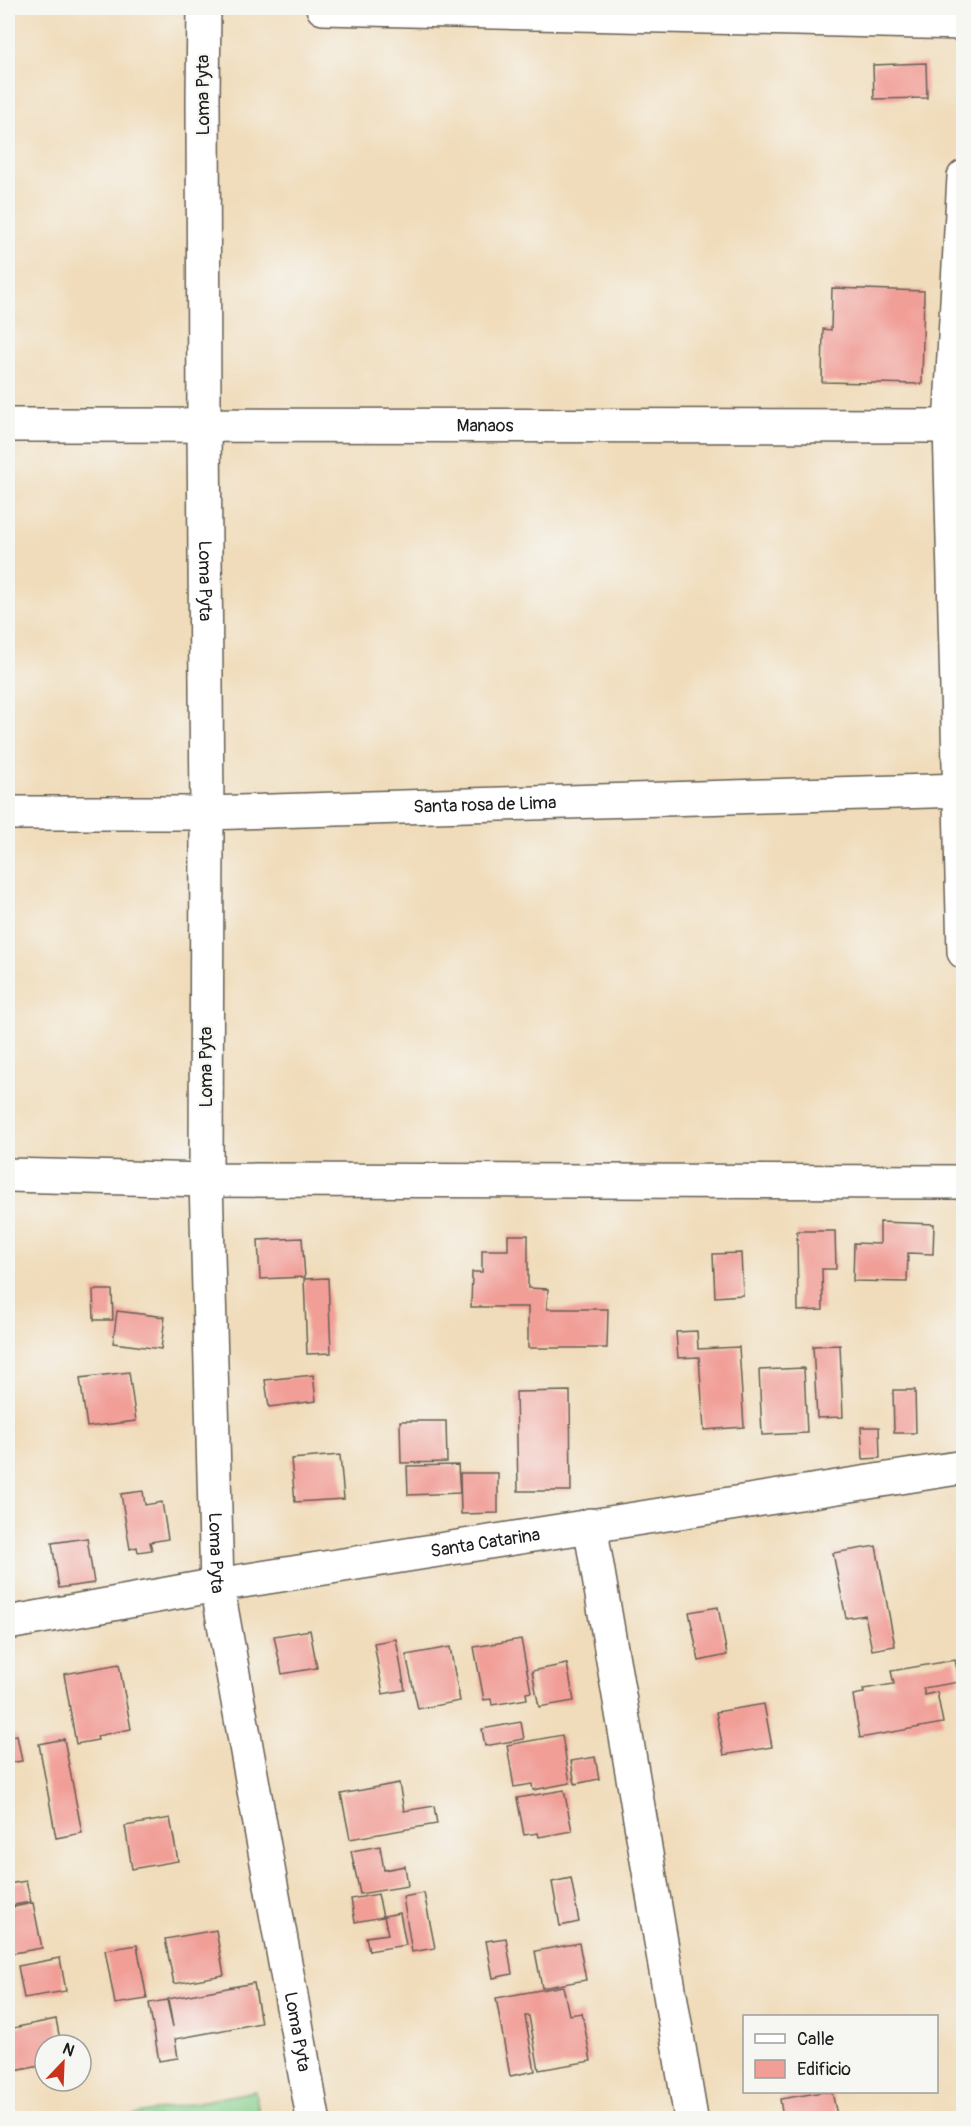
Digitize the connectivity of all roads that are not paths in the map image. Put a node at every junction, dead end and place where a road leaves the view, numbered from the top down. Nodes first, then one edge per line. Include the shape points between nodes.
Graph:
1 (204, 8) edge
2 (322, 8) edge
3 (963, 23) edge
4 (963, 177) edge
5 (8, 425) edge
6 (204, 425) junction
7 (957, 426) edge
8 (962, 790) edge
9 (8, 813) edge
10 (207, 813) junction
11 (963, 952) edge
12 (8, 1175) edge
13 (206, 1180) junction
14 (963, 1182) edge
15 (963, 1467) edge
16 (590, 1526) junction
17 (217, 1585) junction
18 (8, 1623) edge
19 (313, 2118) edge
20 (691, 2118) edge

1 - 6 street, Loma Pyta
2 - 3 street
4 - 7 street
5 - 6 street, Manaos
6 - 7 street, Manaos
6 - 10 street, Loma Pyta
7 - 8 street
8 - 10 street, Santa rosa de Lima
8 - 11 street
9 - 10 street, Santa rosa de Lima
10 - 13 street, Loma Pyta
12 - 13 street
13 - 14 street
13 - 17 street, Loma Pyta
15 - 16 street, Santa Catarina
16 - 17 street, Santa Catarina
16 - 20 street
17 - 18 street, Santa Catarina
17 - 19 street, Loma Pyta

